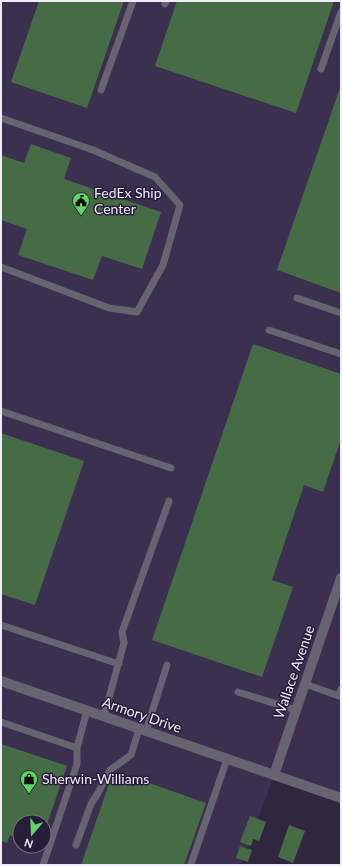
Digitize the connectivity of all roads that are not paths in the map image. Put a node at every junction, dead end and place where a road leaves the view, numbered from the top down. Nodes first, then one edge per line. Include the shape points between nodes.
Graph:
1 (133, 1) edge
2 (341, 12) edge
3 (321, 69) dead end
4 (101, 90) dead end
5 (1, 118) edge
6 (1, 267) edge
7 (297, 298) dead end
8 (341, 313) edge
9 (269, 330) dead end
10 (341, 354) edge
11 (1, 411) edge
12 (171, 468) dead end
13 (169, 501) dead end
14 (341, 578) edge
15 (1, 625) edge
16 (119, 664) junction
17 (167, 665) dead end
18 (1, 680) edge
19 (305, 684) junction
20 (341, 689) edge
21 (238, 692) dead end
22 (87, 710) junction
23 (296, 710) junction
24 (104, 716) junction
25 (1, 722) edge
26 (142, 730) junction
27 (77, 748) junction
28 (227, 759) junction
29 (274, 775) junction
30 (341, 798) edge
31 (76, 845) dead end
32 (191, 864) edge
33 (43, 865) edge

1 - 4 lane
2 - 3 lane
5 - 6 lane via 93,150 154,177 180,205 163,266 137,312 109,308
7 - 8 lane
9 - 10 lane
11 - 12 lane
13 - 16 lane via 122,632 124,643
14 - 19 street, Wallace Avenue
15 - 16 lane
16 - 24 lane
17 - 26 lane
18 - 22 street, Armory Drive
19 - 20 lane via 339,696
19 - 23 street, Wallace Avenue
21 - 23 lane
22 - 24 street, Armory Drive
22 - 27 lane
23 - 29 street, Wallace Avenue
24 - 26 street, Armory Drive
25 - 27 lane
26 - 28 street, Armory Drive
26 - 31 lane via 131,755 110,770 91,804
27 - 33 lane via 77,764
28 - 29 street, Armory Drive
28 - 32 lane
29 - 30 street, Armory Drive

